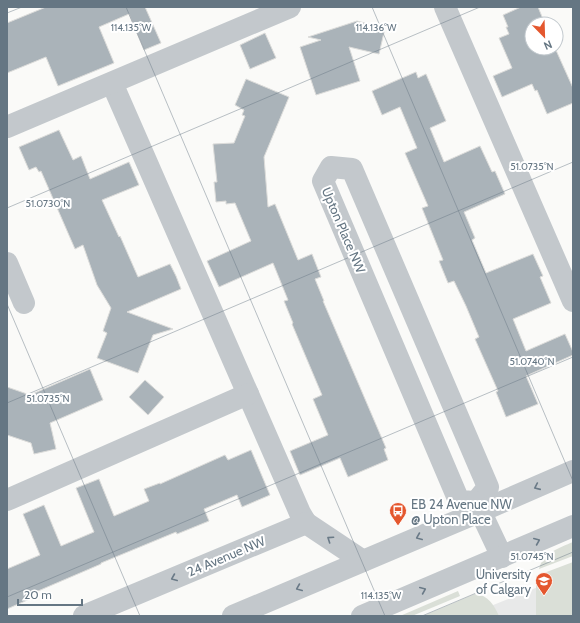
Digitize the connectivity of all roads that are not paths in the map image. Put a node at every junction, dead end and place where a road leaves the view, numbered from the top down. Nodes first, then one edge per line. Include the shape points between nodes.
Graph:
1 (290, 7) edge
2 (445, 7) edge
3 (112, 83) junction
4 (7, 127) edge
5 (565, 262) edge
6 (7, 263) edge
7 (573, 301) edge
8 (24, 303) dead end
9 (248, 394) junction
10 (573, 471) edge
11 (7, 500) edge
12 (478, 506) junction
13 (306, 523) junction
14 (573, 526) edge
15 (502, 557) junction
16 (363, 561) junction
17 (84, 616) edge
18 (232, 616) edge
19 (362, 616) edge

1 - 3 street
2 - 5 street
3 - 4 street
3 - 9 street
5 - 7 street
6 - 8 street
9 - 11 street
9 - 13 street
10 -> 12 street
12 - 12 street, Upton Place NW via 488,487 356,177 352,169 331,167 323,181 453,488 459,501
12 - 15 street
12 -> 16 street
16 -> 13 street
13 -> 17 street, 24 Avenue NW
15 -> 14 street
19 -> 15 street
16 -> 18 street

